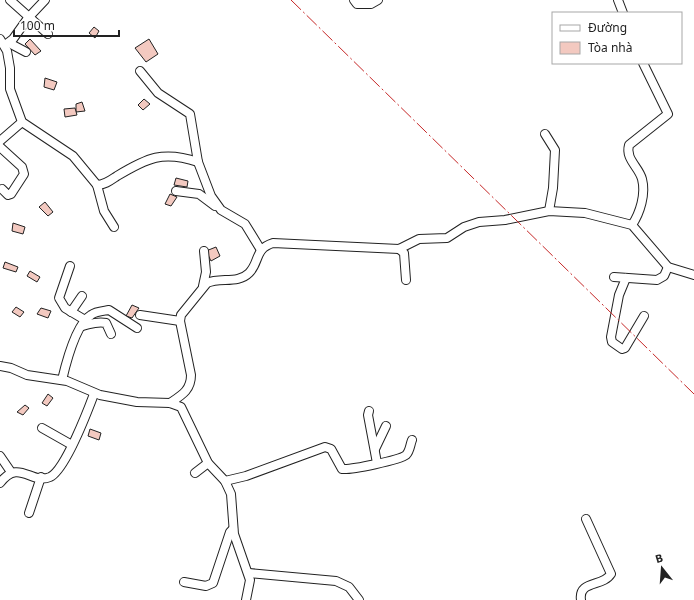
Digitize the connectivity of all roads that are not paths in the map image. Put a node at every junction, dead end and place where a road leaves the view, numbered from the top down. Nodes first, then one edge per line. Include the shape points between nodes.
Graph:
1 (10, 0) edge
2 (45, 0) edge
3 (354, 0) edge
4 (378, 0) edge
5 (618, 0) edge
6 (623, 12) edge
7 (28, 18) junction
8 (48, 34) dead end
9 (5, 42) edge
10 (26, 52) dead end
11 (643, 64) edge
12 (140, 71) dead end
13 (22, 122) junction
14 (545, 134) dead end
15 (0, 141) edge
16 (0, 147) edge
17 (198, 162) junction
18 (97, 185) junction
19 (2, 189) dead end
20 (176, 191) dead end
21 (221, 210) junction
22 (550, 211) junction
23 (632, 225) junction
24 (114, 227) dead end
25 (261, 250) junction
26 (399, 250) junction
27 (204, 251) dead end
28 (70, 266) dead end
29 (668, 267) junction
30 (694, 274) edge
31 (614, 277) dead end
32 (626, 278) junction
33 (406, 280) dead end
34 (203, 286) junction
35 (82, 296) dead end
36 (71, 312) junction
37 (140, 315) dead end
38 (644, 316) dead end
39 (180, 321) junction
40 (83, 323) junction
41 (137, 328) dead end
42 (111, 334) dead end
43 (0, 366) edge
44 (62, 380) junction
45 (94, 394) junction
46 (170, 402) junction
47 (370, 411) dead end
48 (386, 426) dead end
49 (42, 428) dead end
50 (412, 440) dead end
51 (72, 445) junction
52 (375, 450) junction
53 (0, 456) edge
54 (208, 463) junction
55 (377, 464) junction
56 (11, 472) junction
57 (195, 473) dead end
58 (41, 477) junction
59 (225, 481) junction
60 (0, 483) edge
61 (29, 513) dead end
62 (586, 519) dead end
63 (233, 529) junction
64 (249, 573) junction
65 (184, 582) dead end
66 (246, 600) edge
67 (359, 600) edge
68 (581, 600) edge

1 - 7 street
2 - 7 street
3 - 4 street via 357,4 371,4
5 - 6 street
7 - 8 street
7 - 9 street
9 - 10 street
9 - 13 street via 10,68 10,89
11 - 23 street via 668,114 628,145 628,153 642,179 643,190
12 - 17 street via 158,93 190,114
13 - 15 street
13 - 18 street via 69,153
14 - 22 street via 555,150
16 - 19 street via 22,167 24,174 11,194
17 - 18 street via 171,156 153,157 142,161 106,184
17 - 21 street via 211,196
18 - 24 street via 104,211
20 - 21 street via 199,194
21 - 25 street via 245,224
22 - 23 street via 597,214
22 - 26 street via 472,224 447,238 419,239
23 - 29 street
25 - 26 street via 273,243
25 - 34 street via 250,272 244,277 212,281
26 - 33 street via 404,253
27 - 34 street via 206,272
28 - 36 street via 59,298 61,304
29 - 30 street
29 - 32 street via 664,276 657,280
31 - 32 street
32 - 38 street via 619,295 612,342 622,349 625,348
34 - 39 street via 184,310
35 - 36 street
36 - 40 street
37 - 39 street
39 - 46 street via 191,383 183,395
40 - 41 street via 92,314 110,310
40 - 42 street via 104,322
40 - 44 street via 70,349
43 - 44 street via 27,375
44 - 45 street
45 - 46 street via 137,402
45 - 51 street
46 - 54 street via 177,404 184,412
47 - 52 street via 368,415
48 - 52 street
49 - 51 street
50 - 55 street via 404,456
51 - 58 street via 54,474
52 - 55 street
53 - 56 street
54 - 57 street
54 - 59 street
55 - 59 street via 342,469 331,449 325,447 273,467
56 - 58 street
56 - 60 street
58 - 61 street
59 - 63 street via 231,494
62 - 68 street via 611,574 606,579 584,588
63 - 64 street
63 - 65 street via 214,583 206,586
64 - 66 street
64 - 67 street via 336,581 349,587

